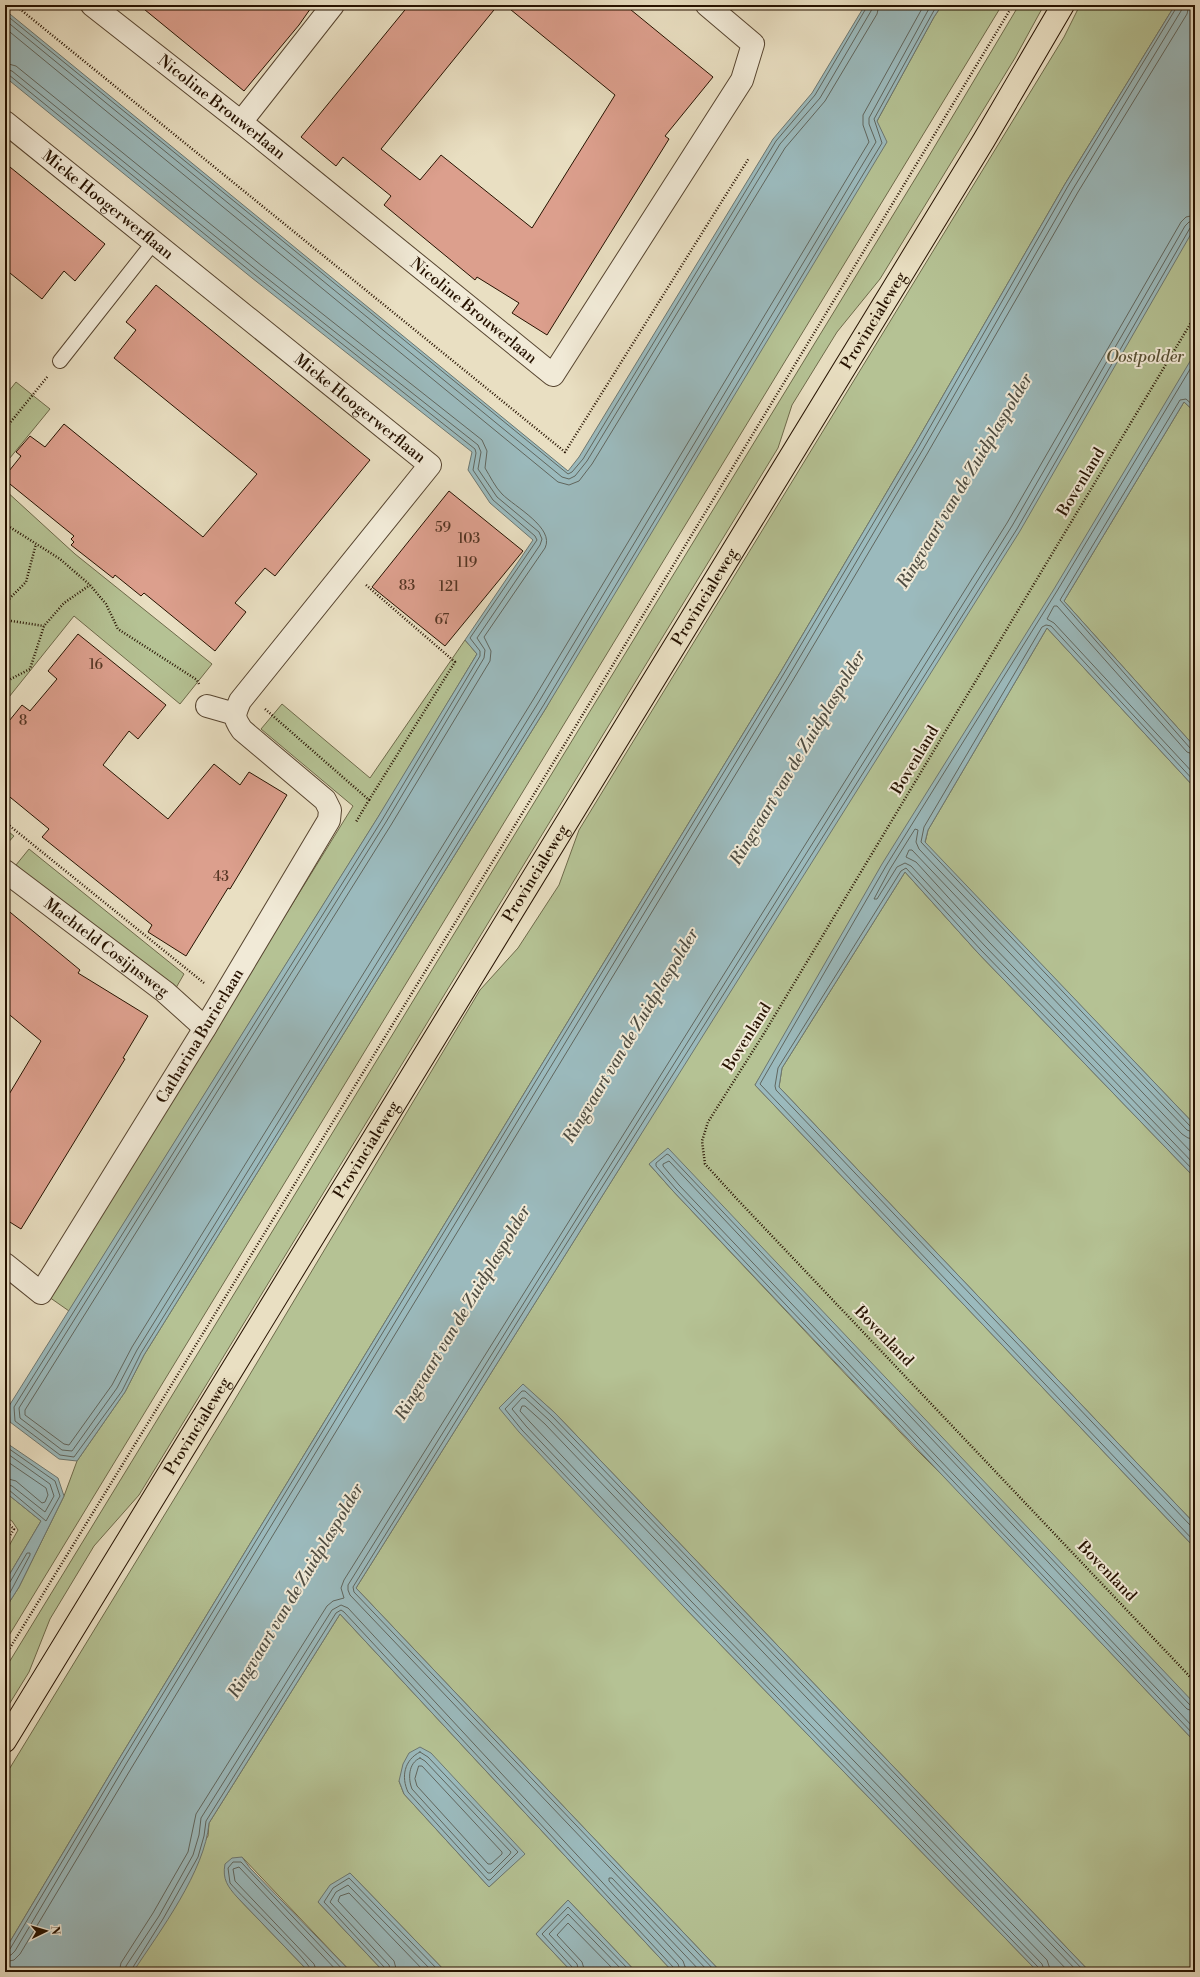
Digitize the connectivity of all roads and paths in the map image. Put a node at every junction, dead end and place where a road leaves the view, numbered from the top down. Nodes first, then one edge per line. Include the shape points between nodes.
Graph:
1 (92, 5) edge
2 (333, 5) edge
3 (707, 5) edge
4 (1013, 5) edge
5 (1063, 5) edge
6 (5, 122) edge
7 (241, 122) junction
8 (153, 243) junction
9 (1195, 316) edge
10 (60, 361) joint
11 (5, 429) edge
12 (5, 524) edge
13 (36, 544) junction
14 (347, 569) junction
15 (90, 585) junction
16 (5, 603) edge
17 (5, 620) edge
18 (44, 626) junction
19 (5, 682) edge
20 (206, 706) joint
21 (235, 714) junction
22 (369, 800) dead end
23 (5, 822) edge
24 (5, 870) edge
25 (223, 998) junction
26 (205, 1028) junction
27 (5, 1264) edge
28 (5, 1521) edge
29 (5, 1544) edge
30 (5, 1656) edge
31 (1195, 1682) edge
32 (5, 1741) edge

1 - 7 street, Nicoline Brouwerlaan
2 - 7 street
3 - 7 street, Nicoline Brouwerlaan via 753,44 742,80 553,375
4 - 30 path via 574,729
5 - 32 main road, Provincialeweg via 980,146
6 - 8 street, Mieke Hoogerwerflaan
8 - 10 lane
8 - 14 street, Mieke Hoogerwerflaan via 430,465
9 - 31 path, Bovenland via 764,1035 708,1122 702,1141 705,1164
10 - 11 path
12 - 13 path
13 - 15 path via 60,559
13 - 16 path via 26,582
14 - 21 street, Mieke Hoogerwerflaan via 240,701
14 - 22 path via 456,662
15 - 18 path via 64,603
15 - 20 path via 106,604 118,629 197,680
17 - 18 path
18 - 19 path via 30,669
20 - 21 street
21 - 25 street, Catharina Burierlaan via 242,730 325,800 330,810 329,820
23 - 25 path
24 - 26 street, Machteld Cosijnsweg via 165,992
25 - 26 street, Catharina Burierlaan
26 - 27 street, Catharina Burierlaan via 41,1293
28 - 29 path via 14,1528

